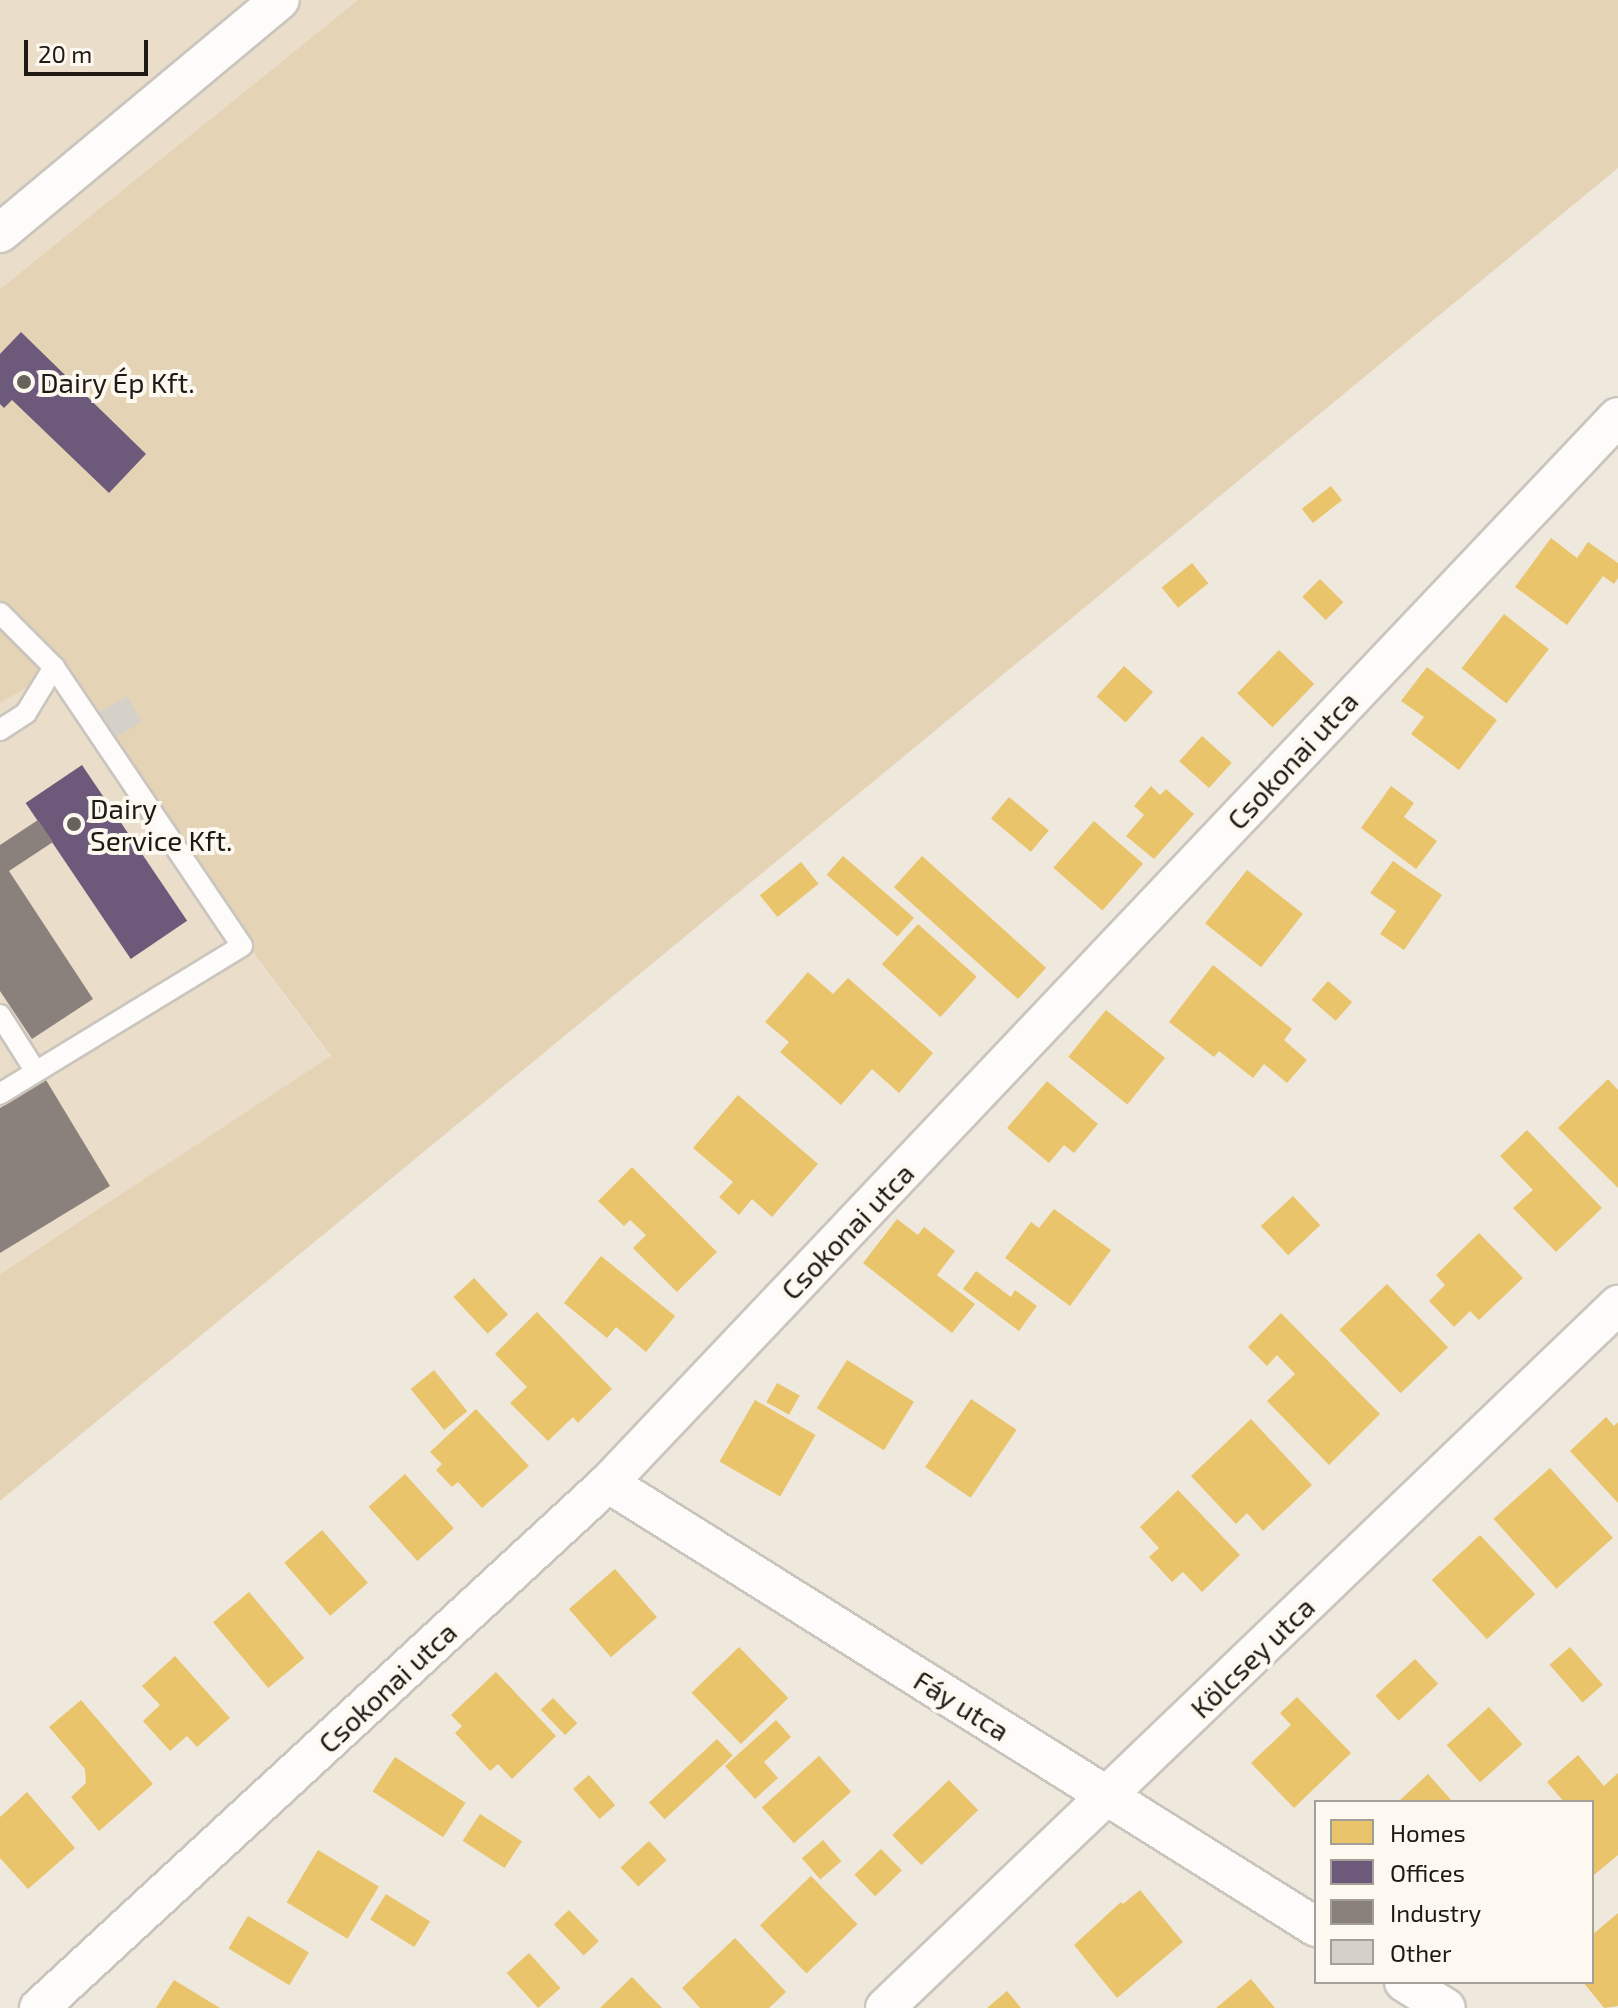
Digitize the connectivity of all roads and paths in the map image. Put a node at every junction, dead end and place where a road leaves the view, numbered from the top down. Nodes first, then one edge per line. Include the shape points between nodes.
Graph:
1 (280, 0) edge
2 (0, 233) edge
3 (1618, 417) edge
4 (0, 613) edge
5 (54, 667) junction
6 (0, 730) edge
7 (0, 1015) edge
8 (36, 1072) junction
9 (0, 1094) edge
10 (1618, 1305) edge
11 (608, 1483) junction
12 (1107, 1796) junction
13 (1314, 1926) edge
14 (1407, 1984) edge
15 (39, 2008) edge
16 (885, 2008) edge
17 (1446, 2008) edge

1 - 2 street
3 - 11 street, Csokonai utca
4 - 5 lane
5 - 6 lane via 26,713
5 - 8 lane via 242,946
7 - 8 lane
8 - 9 lane
10 - 12 street, Kölcsey utca
11 - 12 street, Fáy utca
11 - 15 street, Csokonai utca
12 - 13 street, Fáy utca
12 - 16 street, Kölcsey utca
14 - 17 street

